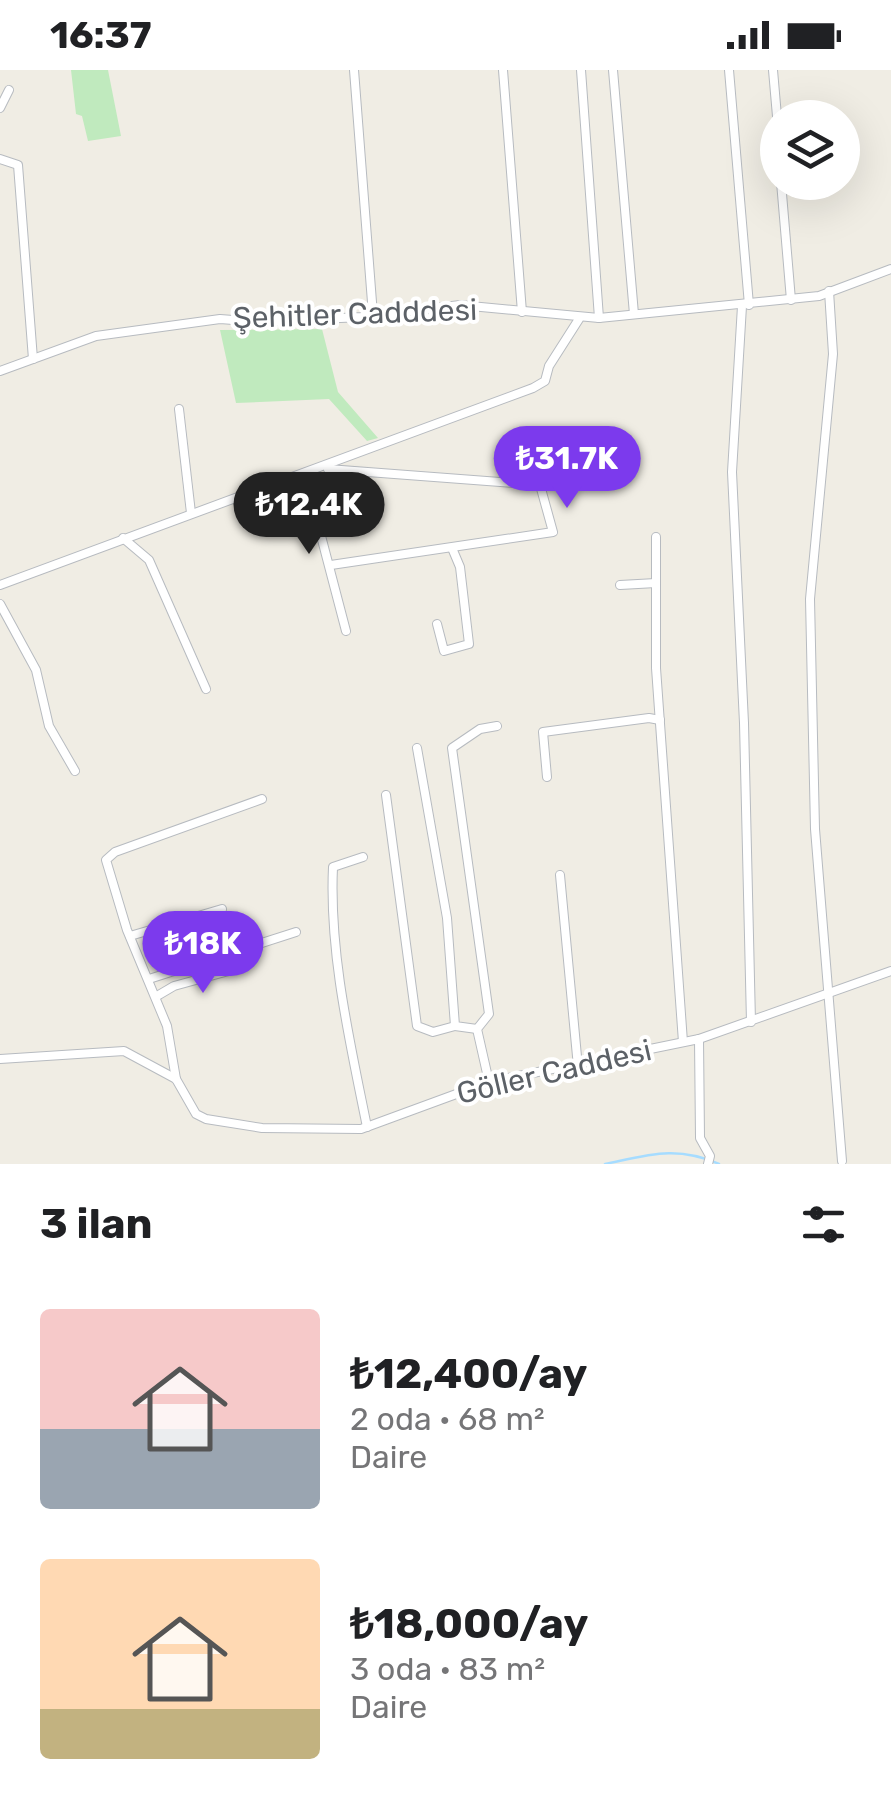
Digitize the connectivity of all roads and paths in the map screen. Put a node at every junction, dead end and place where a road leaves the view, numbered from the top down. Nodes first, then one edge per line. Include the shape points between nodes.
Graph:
1 (354, 70) edge
2 (503, 70) edge
3 (581, 70) edge
4 (613, 70) edge
5 (729, 70) edge
6 (774, 70) edge
7 (9, 90) dead end
8 (776, 100) edge
9 (0, 108) edge
10 (0, 160) edge
11 (782, 200) edge
12 (891, 269) edge
13 (829, 291) junction
14 (790, 300) junction
15 (745, 306) junction
16 (522, 312) junction
17 (634, 314) junction
18 (373, 316) junction
19 (599, 318) junction
20 (579, 319) junction
21 (34, 358) junction
22 (0, 371) edge
23 (179, 408) dead end
24 (322, 468) junction
25 (305, 474) junction
26 (191, 514) junction
27 (656, 536) dead end
28 (123, 538) junction
29 (452, 548) junction
30 (330, 566) junction
31 (656, 583) junction
32 (0, 584) edge
33 (620, 585) dead end
34 (0, 604) edge
35 (436, 624) dead end
36 (346, 630) dead end
37 (206, 689) dead end
38 (660, 720) junction
39 (497, 726) dead end
40 (417, 748) dead end
41 (75, 771) dead end
42 (547, 777) dead end
43 (386, 795) dead end
44 (262, 800) dead end
45 (363, 857) dead end
46 (560, 875) dead end
47 (222, 909) dead end
48 (296, 932) dead end
49 (130, 936) junction
50 (236, 968) dead end
51 (891, 971) edge
52 (150, 979) junction
53 (828, 995) junction
54 (157, 996) junction
55 (751, 1022) junction
56 (456, 1026) junction
57 (477, 1029) junction
58 (699, 1038) junction
59 (682, 1042) junction
60 (0, 1059) edge
61 (578, 1067) junction
62 (176, 1079) junction
63 (489, 1082) junction
64 (366, 1127) junction
65 (842, 1161) dead end
66 (709, 1162) edge

1 - 18 street
2 - 16 street
3 - 19 street
4 - 17 street
5 - 15 street
6 - 8 street
7 - 9 street
10 - 21 street via 18,166
11 - 14 street
12 - 13 street, Şehitler Cadddesi
13 - 14 street, Şehitler Cadddesi
13 - 53 street via 832,354 810,599
14 - 15 street, Şehitler Cadddesi
15 - 17 street, Şehitler Cadddesi
15 - 55 street via 732,472
16 - 18 street, Şehitler Cadddesi via 460,305
16 - 20 street, Şehitler Cadddesi
17 - 19 street, Şehitler Cadddesi
18 - 21 street, Şehitler Cadddesi via 220,319 96,336
19 - 20 street, Şehitler Cadddesi
20 - 24 street via 546,381
21 - 22 street, Şehitler Cadddesi
23 - 26 street
24 - 25 street
24 - 29 street via 540,485 553,532
25 - 26 street
25 - 30 street
26 - 28 street
27 - 31 street
28 - 32 street
28 - 37 street via 149,560
29 - 30 street
29 - 35 street via 469,644 444,650
30 - 36 street
31 - 33 street
31 - 38 street
34 - 41 street via 36,670 49,726
38 - 42 street via 543,732
38 - 59 street
39 - 57 street via 452,748 489,1014
40 - 56 street via 447,918
43 - 56 street via 417,1026 433,1032
44 - 49 street via 109,856 106,866
45 - 64 street via 333,866 332,889
46 - 61 street
47 - 49 street
48 - 52 street
49 - 52 street
50 - 54 street
51 - 53 street, Göller Caddesi
52 - 54 street
53 - 55 street, Göller Caddesi
53 - 65 street
54 - 62 street
55 - 58 street, Göller Caddesi
56 - 57 street
57 - 63 street
58 - 59 street, Göller Caddesi
58 - 66 street via 700,1138
59 - 61 street, Göller Caddesi
60 - 62 street, Göller Caddesi via 124,1051
61 - 63 street, Göller Caddesi
62 - 64 street, Göller Caddesi via 206,1119 262,1128
63 - 64 street, Göller Caddesi

